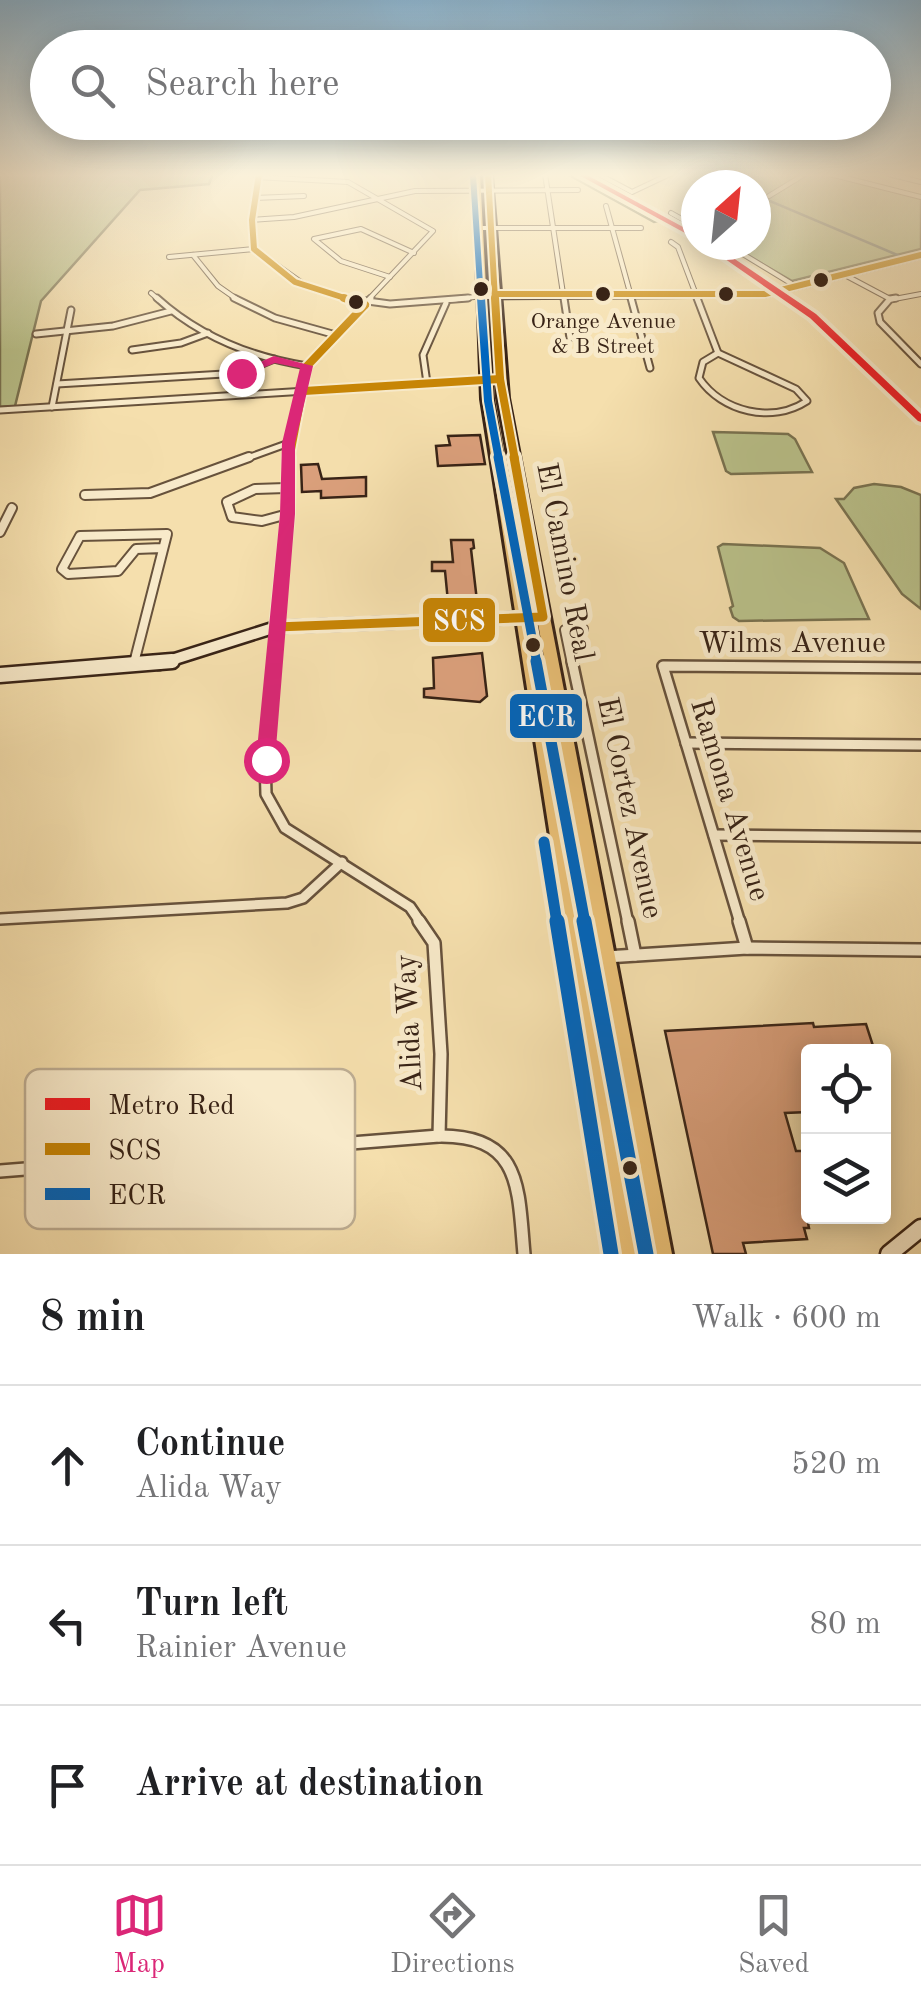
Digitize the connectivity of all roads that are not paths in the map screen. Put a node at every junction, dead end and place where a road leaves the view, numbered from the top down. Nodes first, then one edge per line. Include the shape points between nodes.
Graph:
1 (253, 233) edge
2 (343, 233) edge
3 (369, 233) edge
4 (431, 233) edge
5 (481, 233) edge
6 (493, 233) edge
7 (554, 233) edge
8 (613, 233) edge
9 (671, 242) dead end
10 (254, 249) junction
11 (414, 253) junction
12 (193, 255) junction
13 (170, 257) dead end
14 (914, 257) edge
15 (753, 260) edge
16 (843, 274) junction
17 (390, 278) junction
18 (798, 287) junction
19 (150, 293) dead end
20 (496, 294) junction
21 (921, 294) edge
22 (564, 295) junction
23 (482, 296) junction
24 (630, 296) junction
25 (696, 296) junction
26 (890, 299) junction
27 (446, 302) junction
28 (365, 304) junction
29 (71, 310) dead end
30 (171, 311) junction
31 (67, 331) junction
32 (36, 334) dead end
33 (208, 334) junction
34 (336, 335) junction
35 (570, 338) dead end
36 (132, 350) dead end
37 (718, 353) junction
38 (274, 359) junction
39 (921, 364) edge
40 (307, 366) junction
41 (650, 368) dead end
42 (500, 379) junction
43 (485, 380) junction
44 (427, 382) junction
45 (57, 384) junction
46 (304, 391) junction
47 (52, 407) junction
48 (0, 410) edge
49 (289, 443) junction
50 (286, 488) junction
51 (85, 495) dead end
52 (12, 508) dead end
53 (288, 514) junction
54 (0, 532) edge
55 (162, 548) junction
56 (533, 617) junction
57 (276, 628) junction
58 (582, 629) dead end
59 (663, 666) joint
60 (133, 668) junction
61 (921, 668) edge
62 (0, 675) edge
63 (686, 743) junction
64 (921, 746) edge
65 (714, 835) junction
66 (921, 837) edge
67 (342, 862) junction
68 (0, 919) edge
69 (747, 948) junction
70 (921, 950) edge
71 (634, 955) junction
72 (606, 957) junction
73 (439, 1136) junction
74 (355, 1143) edge
75 (25, 1168) edge
76 (0, 1170) edge
77 (921, 1228) edge
78 (524, 1254) edge
79 (626, 1254) edge
80 (662, 1254) edge
81 (889, 1254) edge

1 - 10 street
2 - 17 street via 314,238 341,261
3 - 11 street
4 - 11 street
5 - 23 main road, El Camino Real
6 - 20 main road, El Camino Real
7 - 22 street
8 - 24 street
9 - 25 street
10 - 12 street
10 - 28 street via 295,282
11 - 17 street
12 - 13 street
12 - 34 street via 213,281 254,308
14 - 16 street
15 - 18 street
16 - 18 street
16 - 26 street
17 - 28 street
18 - 25 street
19 - 30 street
20 - 22 street
20 - 23 street
20 - 42 main road, El Camino Real
21 - 26 street
22 - 24 street
22 - 35 street
23 - 27 street
23 - 43 main road, El Camino Real
24 - 25 street
24 - 41 street
25 - 37 street
26 - 39 street via 880,306 880,322
27 - 28 street
27 - 44 street via 423,355
28 - 34 street
29 - 31 street
30 - 31 street
30 - 33 street
31 - 32 street
31 - 45 street
33 - 36 street
33 - 38 street
34 - 40 street
37 - 37 street via 796,389 808,401 788,411 750,410 714,398 699,378 704,362
38 - 40 street
38 - 45 street via 228,374
40 - 46 street, Alida Way
42 - 43 street
42 - 56 main road, El Camino Real
43 - 44 street
43 - 56 main road, El Camino Real
44 - 46 street
45 - 47 street
46 - 47 street
46 - 49 street, Alida Way
47 - 48 street
49 - 50 street, Alida Way
49 - 51 street via 150,492
50 - 53 street, Alida Way
50 - 53 street via 241,492 227,510 247,522
52 - 54 street
53 - 57 street, Alida Way
55 - 55 street via 167,534 80,536 62,571 115,572 136,550
55 - 60 street
56 - 57 street
56 - 72 main road, El Camino Real
56 - 79 main road, El Camino Real
57 - 60 street
57 - 67 street, Alida Way via 266,794 285,828
58 - 71 street, El Cortez Avenue via 565,630
59 - 61 street, Wilms Avenue
59 - 63 street, Ramona Avenue
60 - 62 street
63 - 64 street
63 - 65 street, Ramona Avenue
65 - 66 street
65 - 69 street, Ramona Avenue
67 - 68 street via 303,898 287,903
67 - 73 street, Alida Way via 410,907 434,943
69 - 70 street
69 - 71 street
71 - 72 street
72 - 80 main road, El Camino Real
73 - 74 street
73 - 78 street via 476,1137 498,1152 517,1184
75 - 76 street
77 - 81 street

